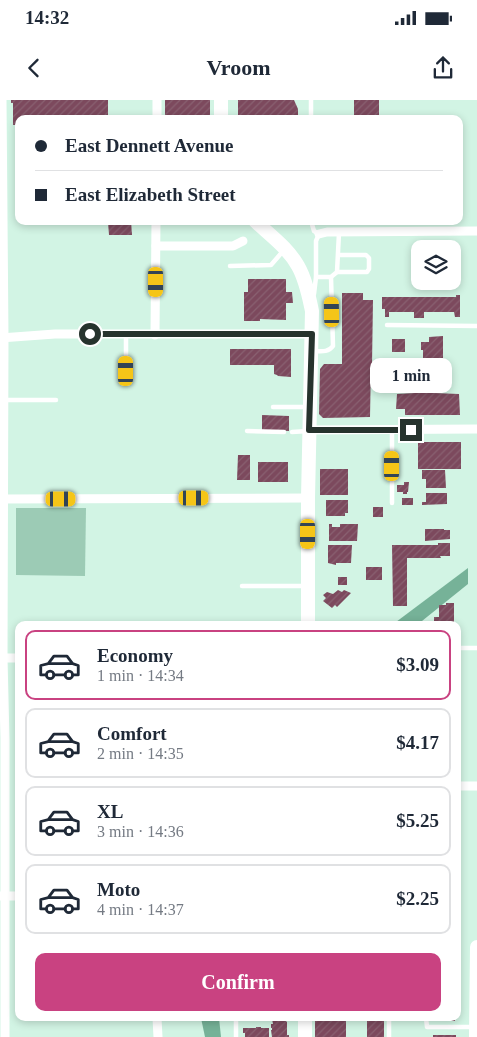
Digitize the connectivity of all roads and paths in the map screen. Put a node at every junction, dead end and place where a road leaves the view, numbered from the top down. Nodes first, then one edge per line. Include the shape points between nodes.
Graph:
1 (2, 100) edge
2 (157, 100) edge
3 (221, 100) edge
4 (311, 100) edge
5 (157, 115) edge
6 (221, 115) edge
7 (311, 115) edge
8 (1, 159) edge
9 (156, 225) edge
10 (259, 225) edge
11 (312, 225) edge
12 (477, 231) edge
13 (339, 232) junction
14 (319, 234) junction
15 (243, 241) dead end
16 (156, 246) junction
17 (285, 249) junction
18 (338, 256) junction
19 (230, 266) dead end
20 (337, 272) junction
21 (316, 277) junction
22 (331, 277) junction
23 (312, 311) junction
24 (387, 325) dead end
25 (477, 326) edge
26 (312, 334) junction
27 (126, 335) junction
28 (155, 335) junction
29 (2, 337) edge
30 (311, 351) junction
31 (126, 371) dead end
32 (4, 400) junction
33 (56, 400) dead end
34 (273, 407) dead end
35 (310, 407) junction
36 (477, 429) edge
37 (309, 430) junction
38 (392, 430) junction
39 (246, 432) dead end
40 (284, 432) dead end
41 (292, 432) dead end
42 (308, 498) junction
43 (2, 499) edge
44 (392, 502) dead end
45 (242, 586) dead end
46 (308, 586) junction
47 (308, 621) edge
48 (461, 648) edge
49 (477, 648) edge
50 (1, 658) edge
51 (15, 658) edge
52 (3, 740) edge
53 (461, 786) edge
54 (477, 786) edge
55 (3, 896) edge
56 (477, 948) edge
57 (477, 965) edge
58 (157, 1021) edge
59 (236, 1021) edge
60 (305, 1021) edge
61 (389, 1021) edge
62 (426, 1021) edge
63 (476, 1032) edge
64 (5, 1037) edge
65 (158, 1037) edge
66 (236, 1037) edge
67 (305, 1037) edge
68 (389, 1037) edge

1 - 8 street
2 - 5 street
3 - 6 main road
4 - 7 lane
8 - 29 street
9 - 16 street
10 - 17 main road
11 - 14 lane
12 - 13 street
13 - 14 street
13 - 18 lane
14 - 21 lane via 316,240
15 - 16 street via 233,246
16 - 28 street
17 - 19 lane via 271,265
17 - 23 main road via 299,268
18 - 20 lane
18 - 20 lane via 366,256 369,269 367,272
20 - 22 lane
21 - 22 lane
21 - 23 lane
22 - 30 lane via 332,346 330,350
23 - 26 main road
24 - 25 lane
26 - 28 street
26 - 30 main road
27 - 28 street
27 - 29 street
27 - 31 lane
29 - 32 street
30 - 35 main road
32 - 33 lane
32 - 43 street
34 - 35 lane
35 - 37 main road
36 - 38 street
37 - 38 street
37 - 41 lane
37 - 42 main road
38 - 44 lane
39 - 40 lane
42 - 43 street
42 - 46 main road
43 - 50 street
45 - 46 lane
46 - 47 main road
48 - 49 lane
50 - 51 street
50 - 52 street
52 - 55 street
53 - 54 street
55 - 64 street
56 - 57 main road
57 - 63 main road
58 - 65 street
59 - 66 lane
60 - 67 main road
61 - 68 lane
62 - 63 lane via 426,1027

